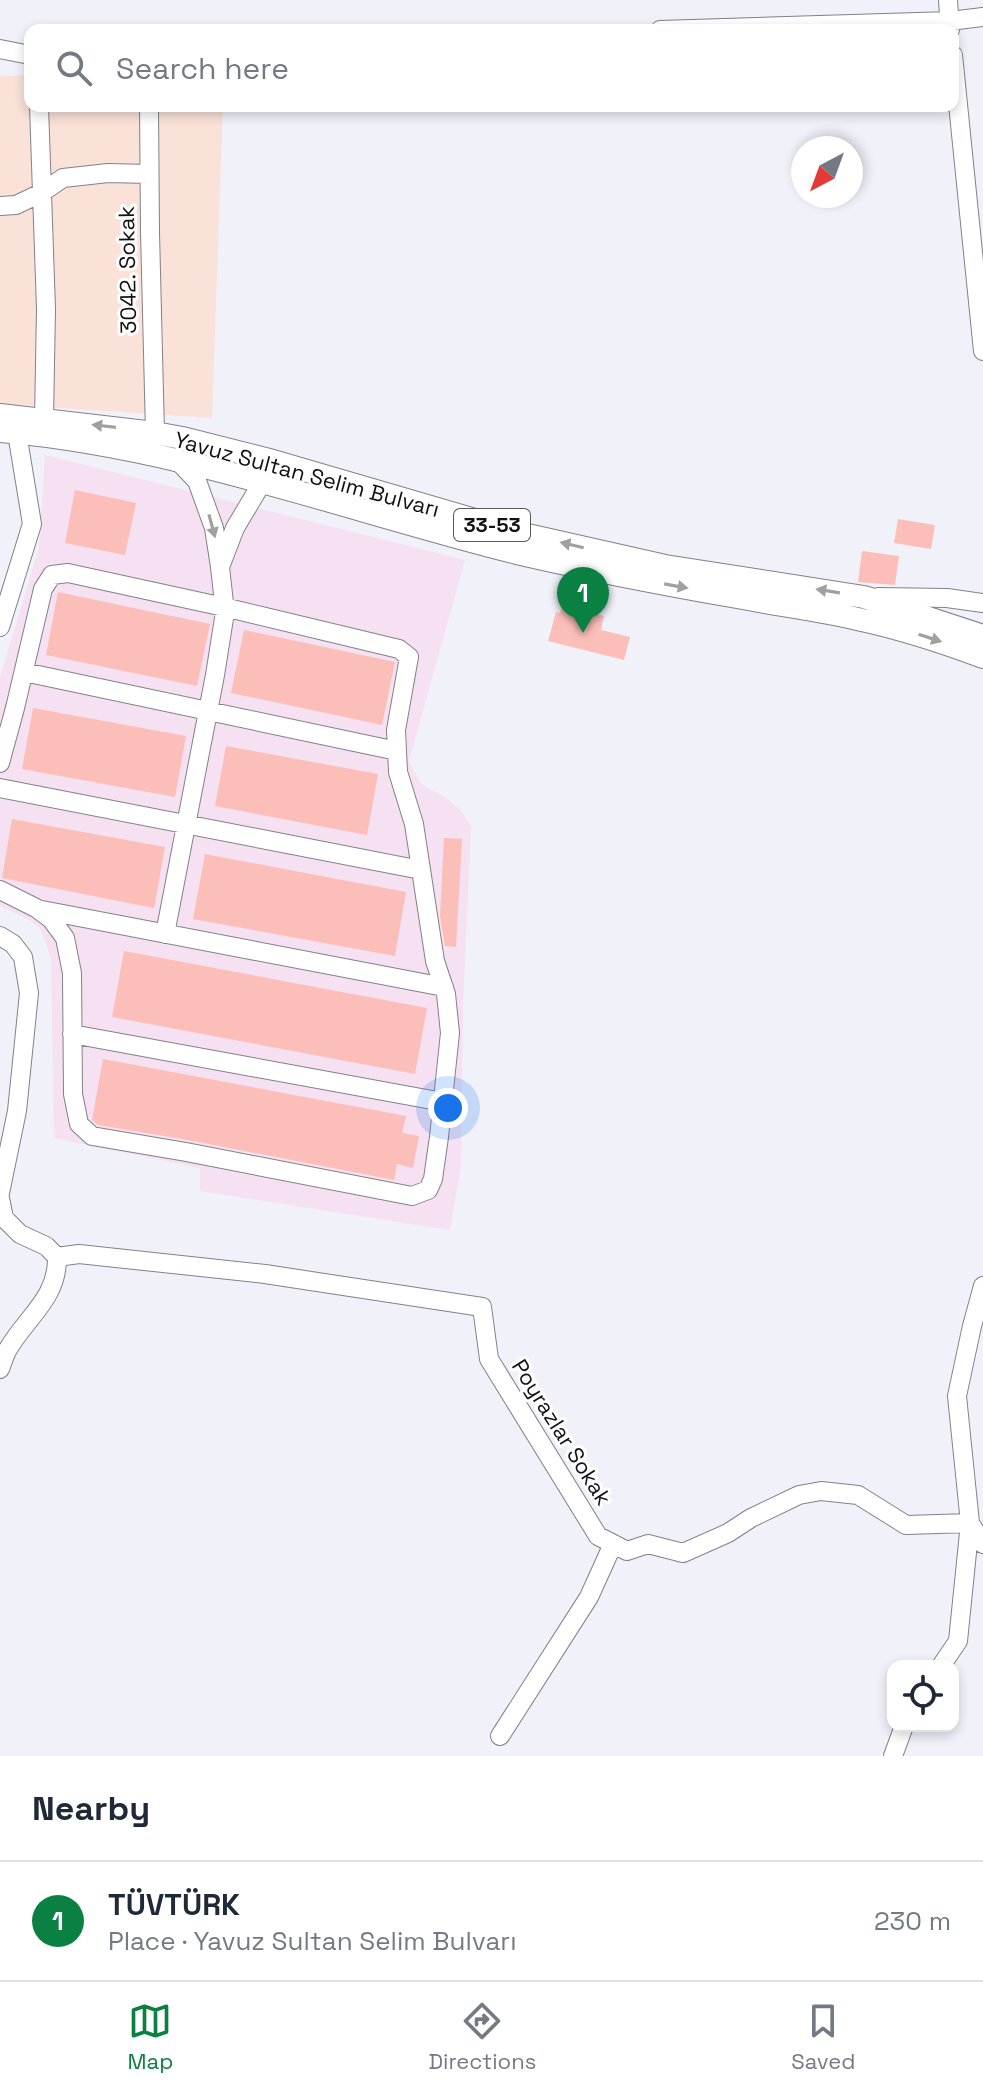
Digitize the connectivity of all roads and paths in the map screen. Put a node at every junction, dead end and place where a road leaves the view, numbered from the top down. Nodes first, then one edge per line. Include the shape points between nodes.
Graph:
1 (948, 0) edge
2 (983, 17) edge
3 (950, 24) edge
4 (954, 24) edge
5 (0, 49) edge
6 (24, 56) edge
7 (39, 112) edge
8 (150, 112) edge
9 (959, 112) edge
10 (149, 174) junction
11 (41, 193) junction
12 (0, 206) edge
13 (983, 351) edge
14 (0, 415) edge
15 (44, 419) junction
16 (8, 432) edge
17 (155, 433) junction
18 (176, 459) junction
19 (263, 481) junction
20 (220, 567) junction
21 (864, 597) junction
22 (983, 603) edge
23 (224, 607) junction
24 (0, 627) edge
25 (983, 636) edge
26 (983, 657) edge
27 (24, 672) junction
28 (208, 711) junction
29 (397, 751) junction
30 (0, 763) edge
31 (0, 788) edge
32 (186, 823) junction
33 (421, 870) junction
34 (0, 890) edge
35 (36, 908) junction
36 (165, 934) junction
37 (0, 936) edge
38 (444, 987) junction
39 (72, 1034) junction
40 (443, 1102) junction
41 (0, 1195) edge
42 (57, 1257) junction
43 (983, 1286) edge
44 (0, 1369) edge
45 (970, 1523) junction
46 (613, 1544) junction
47 (983, 1544) edge
48 (945, 1660) edge
49 (902, 1732) edge
50 (500, 1736) dead end
51 (893, 1756) edge

1 - 3 street
2 - 4 street
5 - 6 street
7 - 11 street
8 - 10 street, 3042. Sokak
9 - 13 street
10 - 11 street via 63,178
10 - 17 street, 3042. Sokak
11 - 12 street
11 - 15 street
14 - 15 main road, Yavuz Sultan Selim Bulvarı / 33-53
17 -> 15 main road, Yavuz Sultan Selim Bulvarı / 33-53
16 - 18 main road, Yavuz Sultan Selim Bulvarı / 33-53
16 - 24 street via 32,524
21 -> 17 main road, Yavuz Sultan Selim Bulvarı / 33-53 via 665,566 523,534 273,461
18 - 19 main road, Yavuz Sultan Selim Bulvarı / 33-53
18 -> 20 street via 197,481 214,528
19 - 20 street via 235,528
19 -> 26 main road, Yavuz Sultan Selim Bulvarı / 33-53 via 517,552 860,619
20 - 23 street
21 - 22 street
21 - 25 main road, Yavuz Sultan Selim Bulvarı / 33-53
23 - 27 street via 68,573 52,575 43,589
23 - 28 street
23 - 29 street via 399,649 409,657
27 - 28 street
27 - 30 street
28 - 29 street
28 - 32 street
29 - 33 street
31 - 32 street
32 - 33 street
32 - 36 street
33 - 38 street
34 - 35 street
35 - 36 street
35 - 39 street via 65,938 72,973
36 - 38 street
37 - 41 street via 23,957 29,993 17,1111
38 - 40 street via 450,1033
39 - 40 street
39 - 40 street via 73,1094 79,1124 92,1136 412,1196 428,1190 433,1179
41 - 42 street via 4,1218
42 - 44 street via 47,1297
42 - 46 street, Poyrazlar Sokak via 79,1254 265,1274 482,1307 489,1359 598,1536
43 - 45 street via 957,1396
45 - 46 street via 906,1525 858,1495 821,1491 799,1495 683,1553 648,1544 627,1551
45 - 47 street
45 - 48 street via 958,1641
46 - 50 street via 589,1597
49 - 51 street

